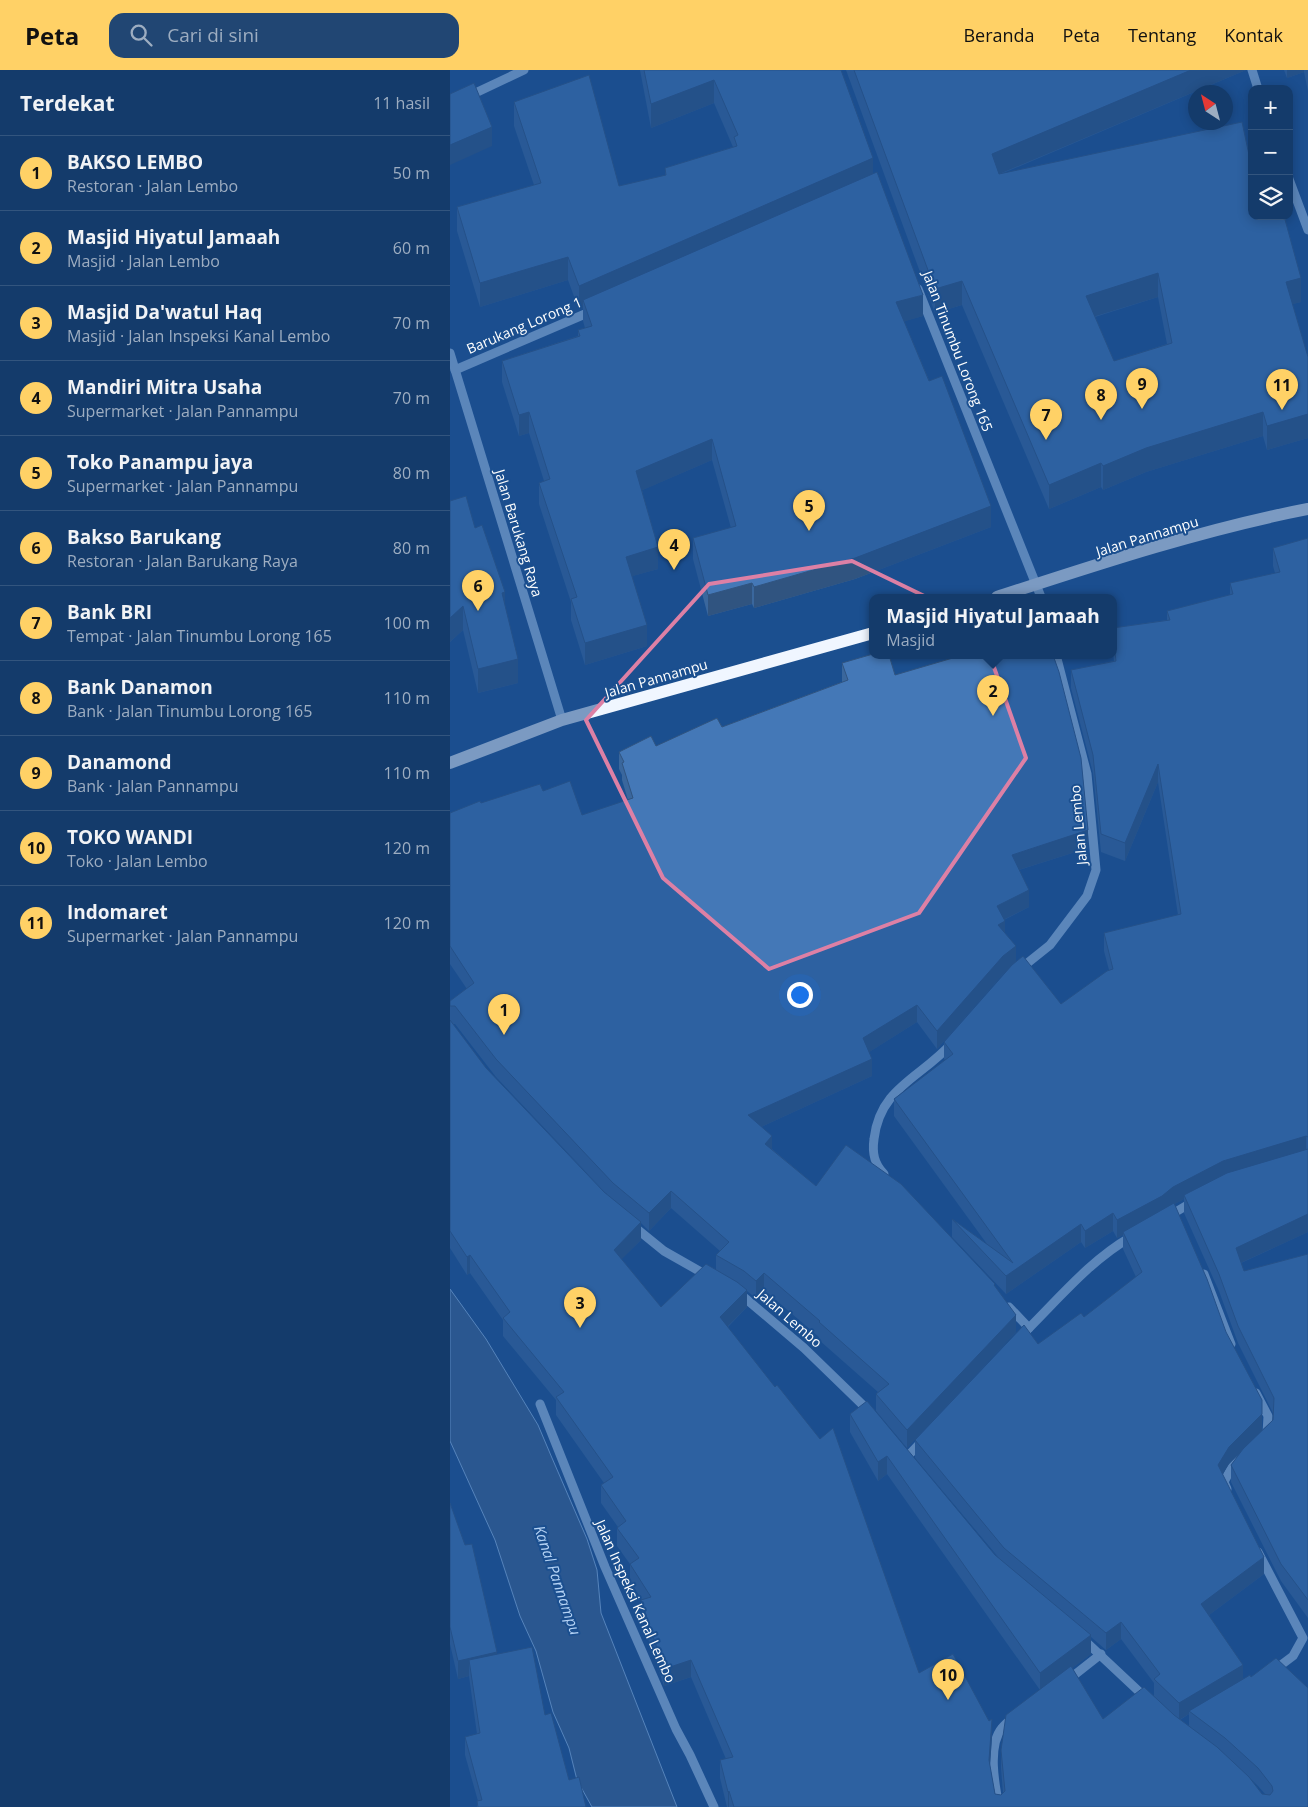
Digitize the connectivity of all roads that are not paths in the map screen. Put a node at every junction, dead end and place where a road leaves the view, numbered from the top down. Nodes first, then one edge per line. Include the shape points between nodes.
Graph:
1 (524, 70) edge
2 (1252, 70) edge
3 (1257, 85) edge
4 (450, 105) edge
5 (1293, 190) edge
6 (1308, 230) edge
7 (915, 280) edge
8 (600, 307) edge
9 (450, 353) edge
10 (455, 370) junction
11 (1308, 509) edge
12 (1037, 584) junction
13 (1006, 594) edge
14 (1040, 594) edge
15 (869, 634) edge
16 (1057, 659) edge
17 (562, 720) junction
18 (450, 762) edge
19 (1015, 973) edge
20 (961, 1033) edge
21 (894, 1184) edge
22 (1200, 1198) edge
23 (623, 1217) edge
24 (1158, 1223) edge
25 (1142, 1231) edge
26 (1202, 1268) edge
27 (715, 1280) edge
28 (732, 1289) edge
29 (1003, 1301) edge
30 (1029, 1328) junction
31 (1015, 1342) edge
32 (1236, 1354) edge
33 (1252, 1385) edge
34 (540, 1404) dead end
35 (877, 1420) edge
36 (928, 1435) edge
37 (1259, 1444) edge
38 (1247, 1454) edge
39 (907, 1457) edge
40 (1231, 1499) edge
41 (1253, 1542) edge
42 (1079, 1636) edge
43 (1100, 1654) junction
44 (1266, 1676) edge
45 (1062, 1684) edge
46 (1157, 1708) edge
47 (1022, 1710) edge
48 (714, 1807) edge
49 (999, 1807) edge

1 - 4 street
2 - 3 street
5 - 6 street
7 - 12 street, Jalan Tinumbu Lorong 165
8 - 10 street, Barukang Lorong 1
9 - 10 street, Jalan Barukang Raya
10 - 17 street, Jalan Barukang Raya
11 - 12 main road, Jalan Pannampu via 1202,535
12 - 13 main road, Jalan Pannampu
12 - 14 street
15 - 17 main road, Jalan Pannampu
16 - 19 street, Jalan Lembo via 1087,774 1096,870 1087,896 1050,946
17 - 18 main road, Jalan Pannampu
20 - 21 street via 893,1094 880,1111 873,1144 875,1164
22 - 24 street
23 - 27 street via 664,1251
25 - 30 street via 1112,1250 1080,1277
26 - 32 street
28 - 35 street, Jalan Lembo via 804,1348
29 - 30 street
30 - 31 street
33 - 37 street via 1268,1416 1268,1433
34 - 48 street, Jalan Inspeksi Kanal Lembo via 605,1567
36 - 39 street
38 - 40 street via 1233,1465 1224,1482
41 - 44 street via 1303,1638 1293,1656
42 - 43 street
43 - 45 street
43 - 46 street
47 - 49 street via 1001,1729 995,1744

